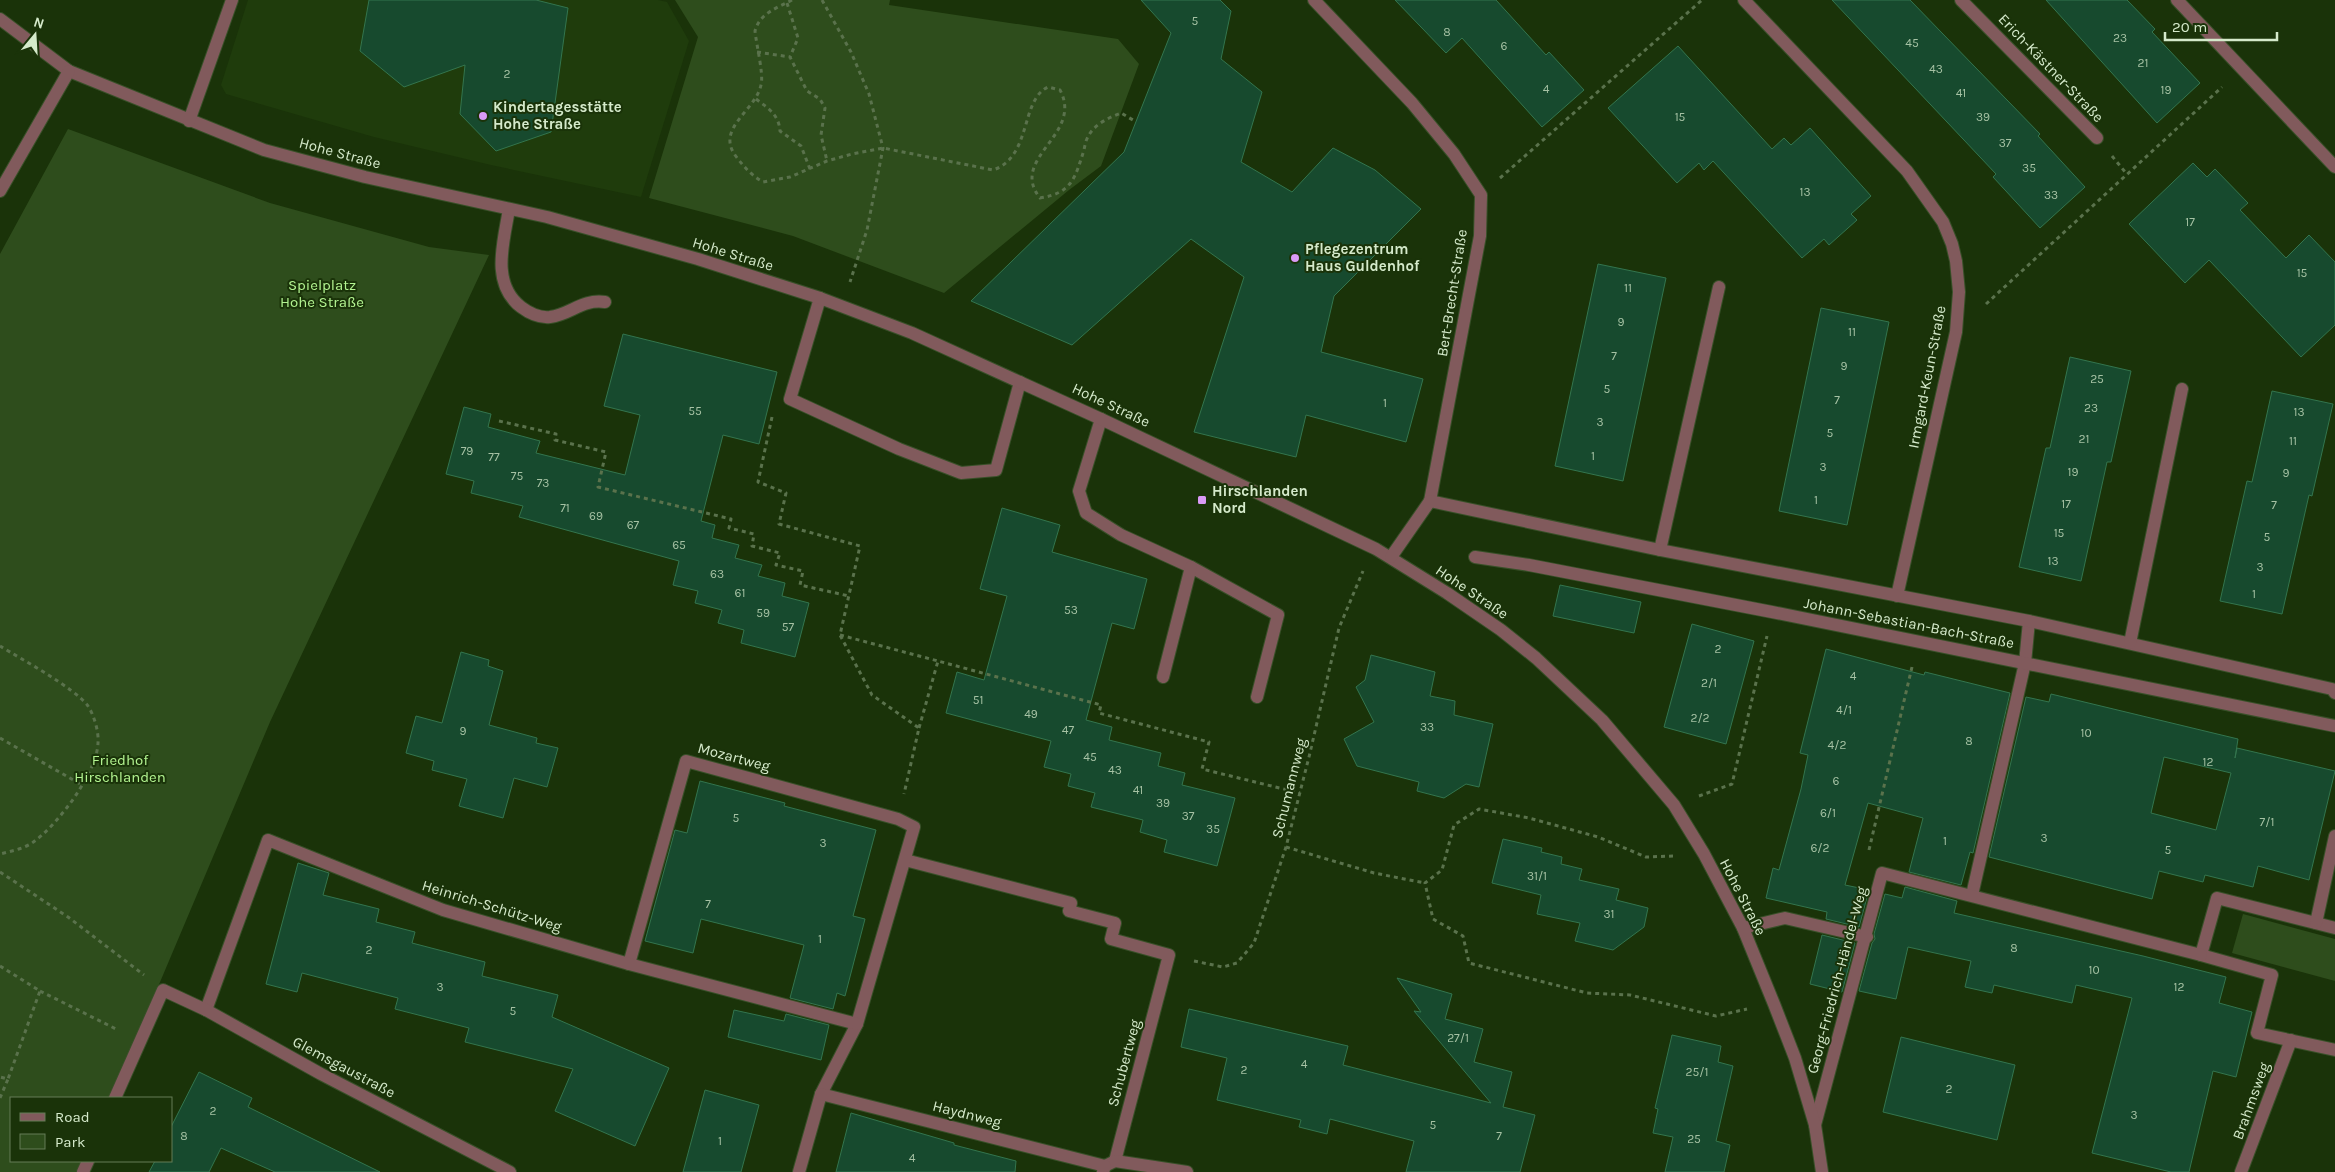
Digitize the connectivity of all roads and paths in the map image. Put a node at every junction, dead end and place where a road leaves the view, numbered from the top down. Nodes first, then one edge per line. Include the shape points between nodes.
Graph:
1 (232, 0) edge
2 (792, 0) edge
3 (822, 0) edge
4 (1314, 0) edge
5 (1702, 0) edge
6 (1744, 0) edge
7 (1961, 0) edge
8 (2177, 0) edge
9 (787, 3) junction
10 (0, 19) edge
11 (757, 52) junction
12 (790, 58) junction
13 (2243, 68) junction
14 (69, 71) junction
15 (756, 99) junction
16 (1134, 120) dead end
17 (189, 121) junction
18 (2097, 138) dead end
19 (883, 148) junction
20 (827, 161) junction
21 (2335, 167) edge
22 (810, 169) junction
23 (0, 191) edge
24 (1481, 195) junction
25 (509, 209) junction
26 (1719, 287) dead end
27 (820, 298) junction
28 (605, 302) dead end
29 (842, 307) junction
30 (1956, 332) junction
31 (1020, 382) junction
32 (2182, 389) dead end
33 (774, 408) dead end
34 (1101, 419) junction
35 (499, 421) dead end
36 (1430, 501) junction
37 (1376, 549) junction
38 (1660, 550) junction
39 (1475, 557) dead end
40 (1391, 558) junction
41 (1191, 567) junction
42 (849, 596) junction
43 (1897, 596) junction
44 (1772, 612) junction
45 (2029, 620) junction
46 (840, 635) junction
47 (1918, 642) junction
48 (2130, 643) junction
49 (0, 646) edge
50 (938, 661) junction
51 (2025, 663) junction
52 (1163, 677) dead end
53 (2334, 686) edge
54 (1257, 697) dead end
55 (2335, 726) edge
56 (919, 728) junction
57 (0, 738) edge
58 (82, 785) junction
59 (1300, 793) junction
60 (1674, 805) junction
61 (898, 819) junction
62 (2335, 836) edge
63 (1286, 847) junction
64 (0, 854) edge
65 (1704, 854) junction
66 (905, 860) junction
67 (0, 872) edge
68 (1882, 873) junction
69 (1425, 882) junction
70 (1972, 895) junction
71 (2316, 923) junction
72 (1743, 928) junction
73 (2335, 928) edge
74 (1866, 937) junction
75 (1169, 955) junction
76 (2201, 955) junction
77 (629, 964) junction
78 (0, 966) edge
79 (163, 990) junction
80 (40, 991) junction
81 (1774, 1004) junction
82 (206, 1010) junction
83 (857, 1024) junction
84 (2291, 1040) junction
85 (140, 1042) junction
86 (2335, 1050) edge
87 (0, 1076) edge
88 (8, 1079) junction
89 (821, 1094) junction
90 (115, 1097) edge
91 (0, 1098) edge
92 (1815, 1126) junction
93 (1108, 1167) edge
94 (510, 1172) edge
95 (799, 1172) edge
96 (1187, 1172) edge
97 (1822, 1172) edge
98 (2241, 1172) edge

1 - 17 street
2 - 9 path
3 - 19 path via 851,52 869,94
4 - 24 street via 1412,103 1454,154
5 - 24 path
6 - 30 street, Irmgard-Keun-Straße via 1907,171 1943,222 1956,261 1960,292
7 - 18 street, Erich-Kästner-Straße
8 - 13 street
9 - 11 path via 757,23
9 - 12 path via 798,38
10 - 14 street, Hohe Straße
11 - 12 path
11 - 15 path via 762,83
12 - 20 path via 807,92 820,99 825,108 821,135
13 - 21 street
13 - 30 path
14 - 17 street, Hohe Straße
14 - 23 street
15 - 22 path via 779,120 780,131 801,146
15 - 22 path via 735,124 730,137 730,147 737,158 763,182 784,179
16 - 19 path via 1121,113 1108,118 1089,134 1069,186 1057,196 1040,198 1032,188 1033,173 1040,155 1060,129 1066,113 1066,101 1060,90 1048,87 1041,90 1020,144 1001,168 994,170
17 - 25 street, Hohe Straße via 282,155
19 - 20 path
19 - 29 path via 867,230
20 - 22 path
24 - 36 street, Bert-Brecht-Straße via 1480,236
25 - 27 street, Hohe Straße via 689,256
25 - 28 street via 501,261 502,278 517,304 526,311 548,317 587,302
26 - 38 street
27 - 29 street, Hohe Straße
27 - 31 street via 790,399 899,448 961,473 996,470
29 - 31 street, Hohe Straße via 912,333
30 - 43 street, Irmgard-Keun-Straße
31 - 34 street, Hohe Straße
32 - 48 street
33 - 42 path via 758,482 786,493 779,524 860,546
34 - 37 street, Hohe Straße
34 - 41 street via 1079,491 1086,513 1121,534
35 - 42 path via 556,434 555,440 606,452 598,487 731,519 729,528 754,534 752,546 780,553 776,565 803,571 800,584
36 - 38 street, Johann-Sebastian-Bach-Straße
36 - 40 street
37 - 40 street, Hohe Straße
37 - 59 path, Schumannweg via 1356,583 1339,628
38 - 43 street, Johann-Sebastian-Bach-Straße
39 - 44 street, Johann-Sebastian-Bach-Straße
40 - 60 street, Hohe Straße via 1448,593 1536,658 1602,720
41 - 52 street
41 - 54 street via 1278,615
42 - 46 path
43 - 45 street, Johann-Sebastian-Bach-Straße
44 - 47 street, Johann-Sebastian-Bach-Straße
44 - 60 path via 1732,784
45 - 48 street, Johann-Sebastian-Bach-Straße
45 - 51 street
46 - 50 path
46 - 56 path via 872,695
47 - 51 street, Johann-Sebastian-Bach-Straße
47 - 68 path via 1865,865
48 - 53 street, Johann-Sebastian-Bach-Straße
49 - 58 path via 88,706 98,742 96,755
50 - 56 path
50 - 59 path via 1101,705 1099,712 1209,742 1202,769
51 - 55 street, Johann-Sebastian-Bach-Straße
51 - 70 street
56 - 61 path
57 - 58 path
58 - 64 path via 52,828 31,844
59 - 63 path, Schumannweg
60 - 65 street, Hohe Straße
61 - 66 street via 914,827
61 - 77 street, Mozartweg via 686,761
62 - 71 street
63 - 69 path via 1374,873
63 - 75 path, Schumannweg via 1254,942 1237,963 1223,967
65 - 69 path via 1646,857 1598,837 1529,818 1479,809 1454,825 1442,870
65 - 72 street, Hohe Straße
66 - 75 street via 1071,903 1069,911 1115,923 1111,939
66 - 83 street
67 - 79 path via 68,917
68 - 70 street, Georg-Friedrich-Händel-Weg
68 - 74 street, Georg-Friedrich-Händel-Weg
69 - 81 path via 1433,919 1463,936 1469,963 1587,993 1630,995 1716,1016
70 - 76 street, Georg-Friedrich-Händel-Weg
71 - 73 street
71 - 76 street via 2218,898
72 - 74 street via 1785,918
72 - 81 street, Hohe Straße
74 - 92 street, Georg-Friedrich-Händel-Weg
75 - 93 street, Schubertweg
76 - 84 street, Georg-Friedrich-Händel-Weg via 2272,974 2257,1033
77 - 82 street, Heinrich-Schütz-Weg via 443,910 268,840
77 - 83 street, Heinrich-Schütz-Weg
78 - 80 path
79 - 82 street, Glemsgaustraße
79 - 85 street
80 - 85 path
80 - 88 path
81 - 92 street, Hohe Straße via 1796,1058
82 - 94 street, Glemsgaustraße
83 - 89 street
84 - 86 street
84 - 98 street, Brahmsweg
85 - 90 street
87 - 88 path
88 - 91 path
89 - 93 street, Haydnweg
89 - 95 street
92 - 97 street, Hohe Straße
93 - 96 street, Haydnweg

